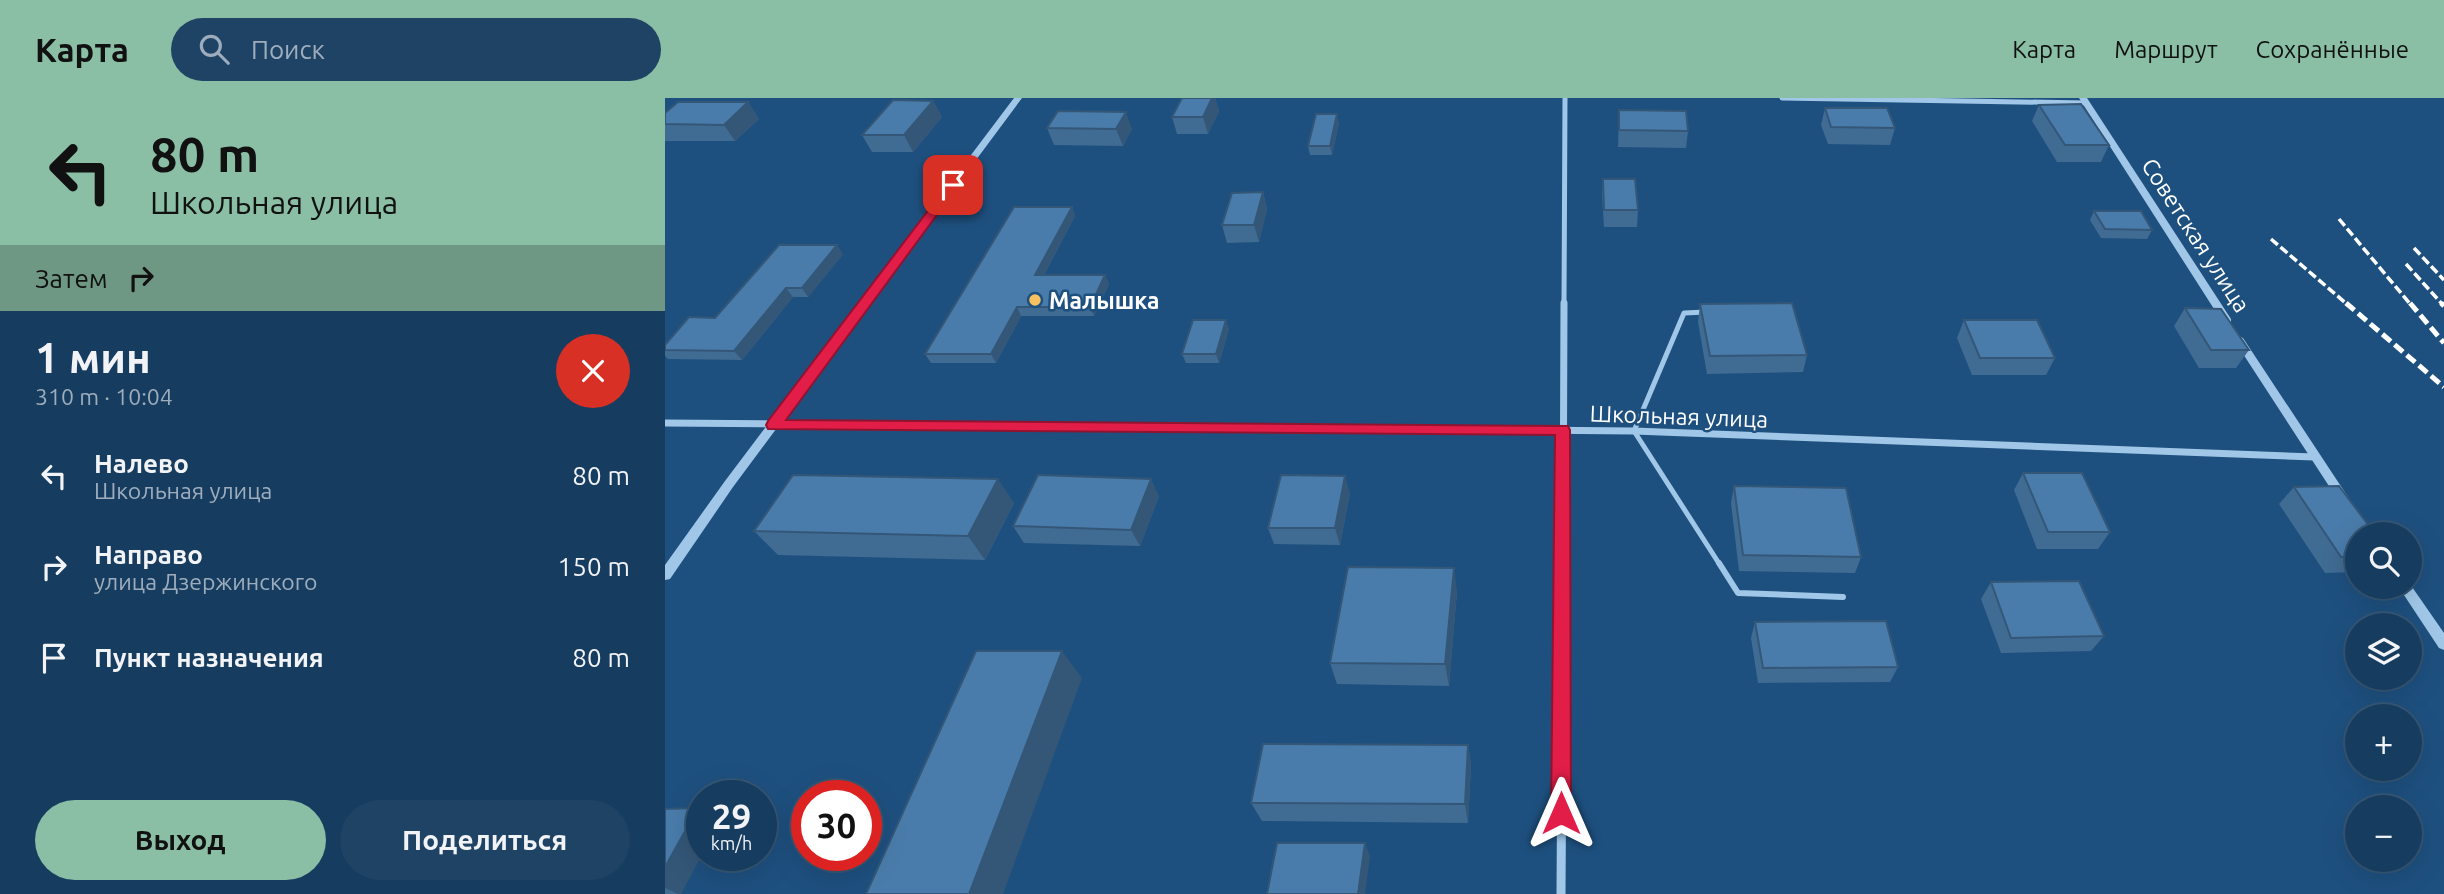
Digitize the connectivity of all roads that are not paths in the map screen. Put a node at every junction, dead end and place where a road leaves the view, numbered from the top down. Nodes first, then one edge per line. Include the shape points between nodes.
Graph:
1 (1018, 98) edge
2 (1565, 98) edge
3 (1782, 98) edge
4 (2085, 100) edge
5 (1711, 312) edge
6 (665, 422) edge
7 (774, 425) junction
8 (1563, 430) junction
9 (1634, 431) junction
10 (2314, 457) junction
11 (2353, 512) edge
12 (665, 575) edge
13 (1843, 597) dead end
14 (2413, 599) edge
15 (2444, 644) edge
16 (1561, 894) edge

1 - 7 street
2 - 8 street
3 - 4 street
4 - 10 street, Советская улица
5 - 9 lane via 1684,313
6 - 7 street, Школьная улица
7 - 8 street, Школьная улица
7 - 12 street
8 - 9 street, Школьная улица
8 - 16 street
9 - 10 street, Школьная улица
9 - 13 lane via 1738,593
10 - 11 street, Советская улица
14 - 15 street

